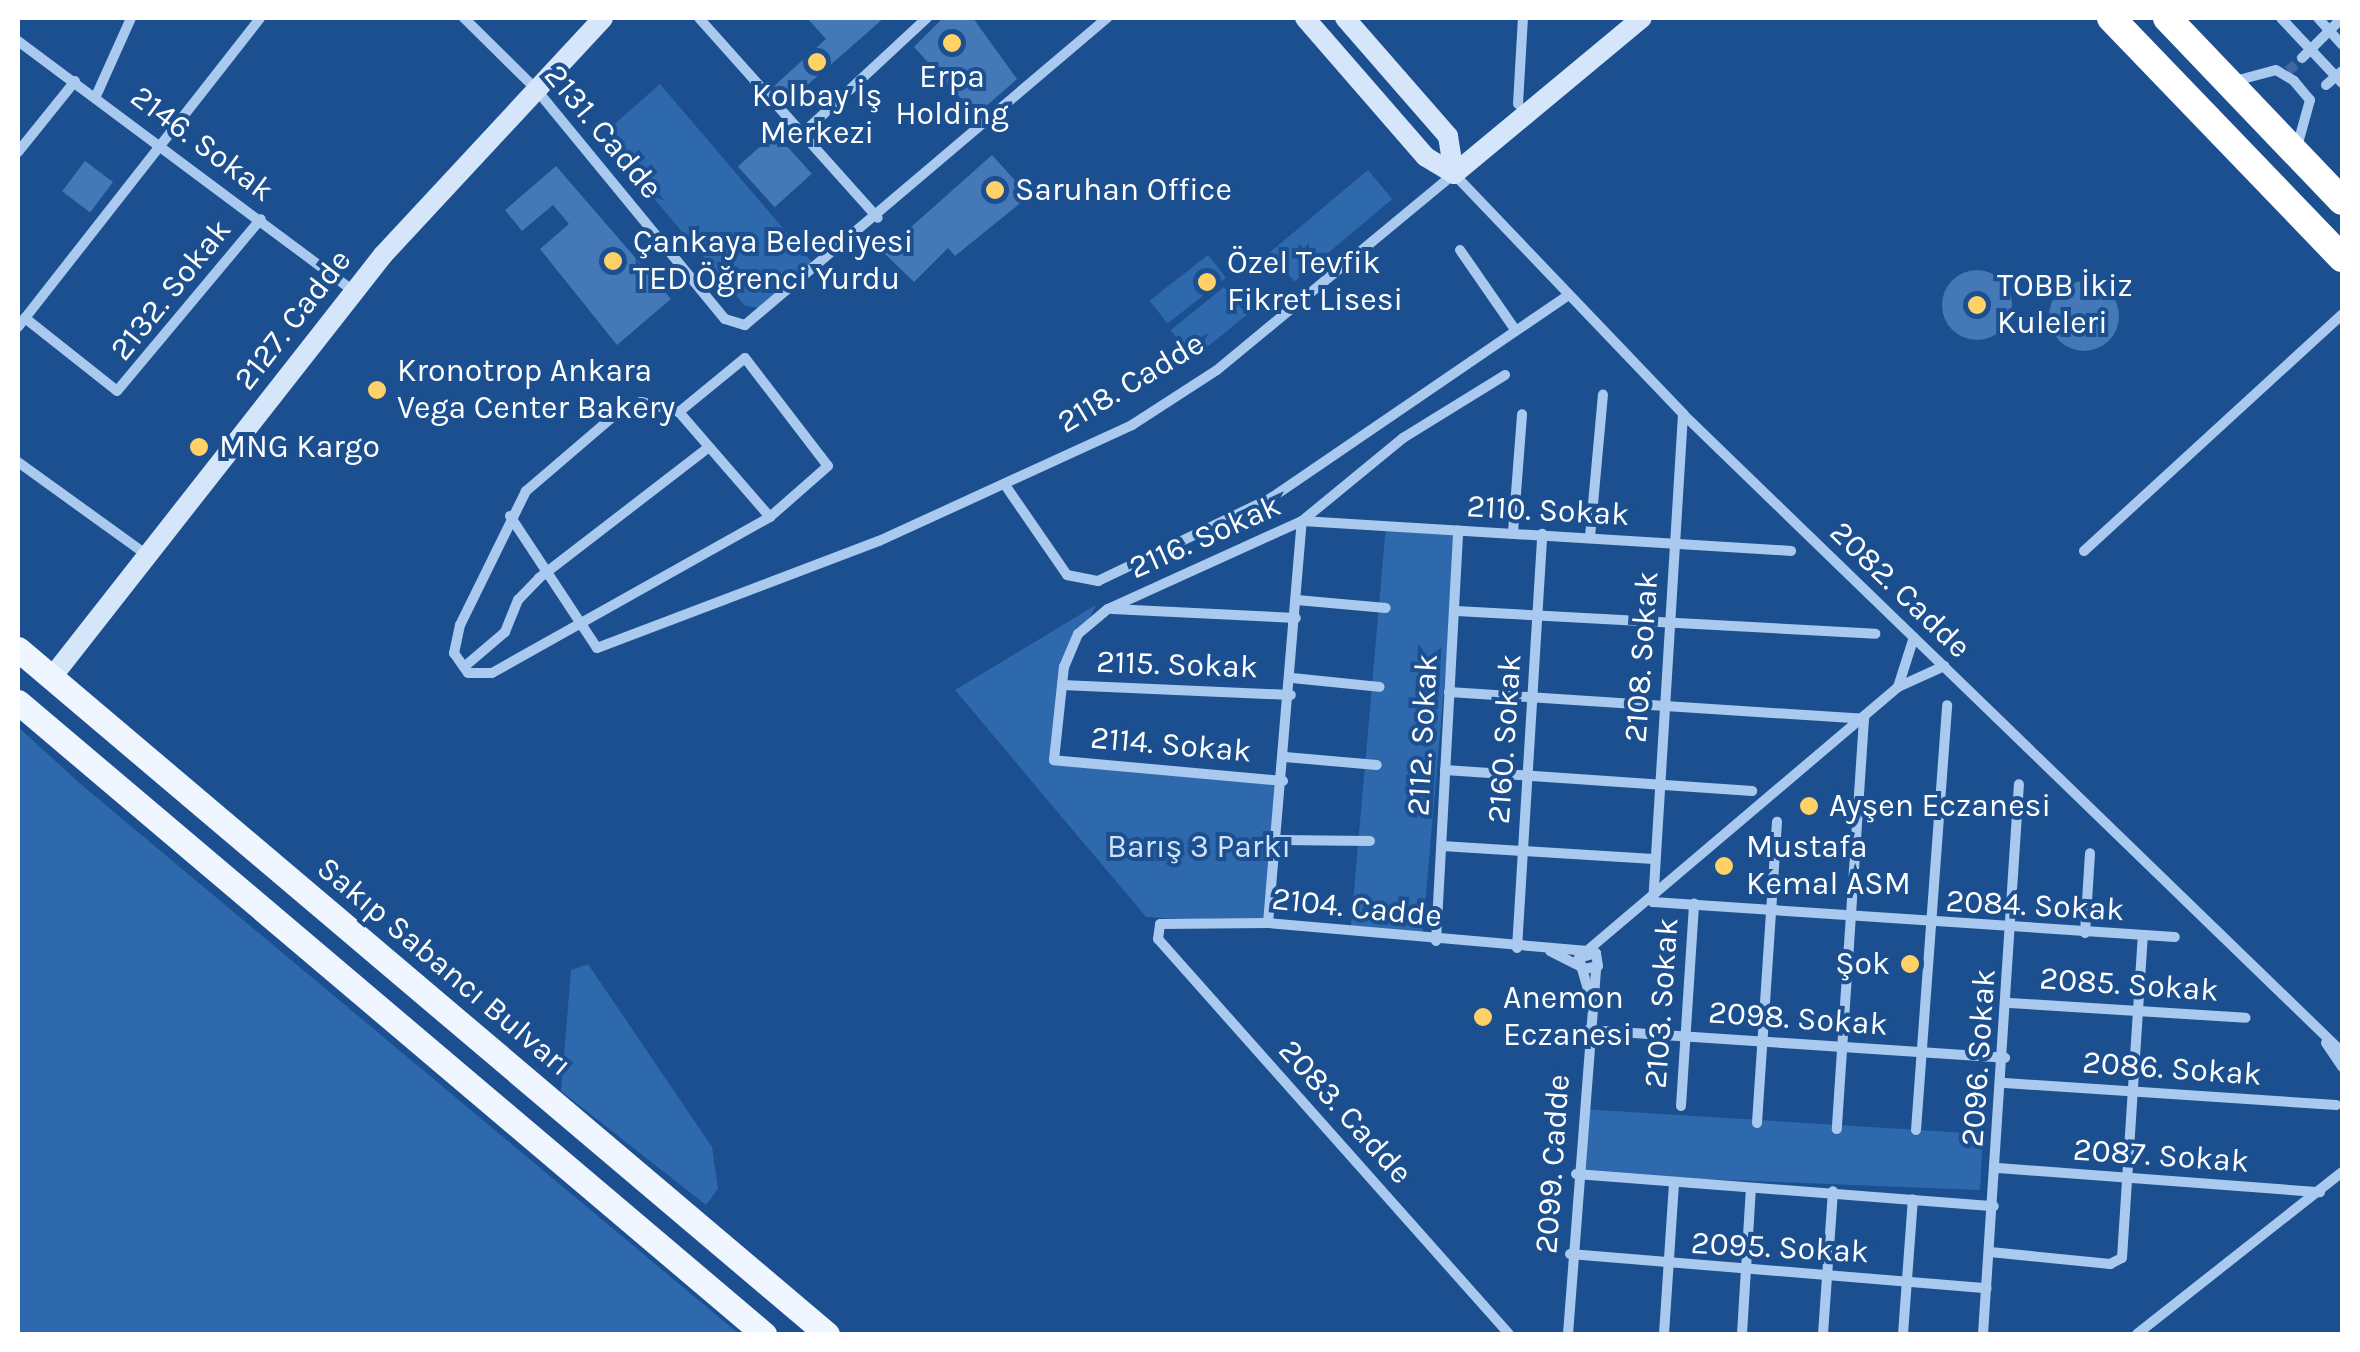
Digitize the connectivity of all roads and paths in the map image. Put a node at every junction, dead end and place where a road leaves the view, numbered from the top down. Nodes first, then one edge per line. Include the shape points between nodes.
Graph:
1 (130, 18) edge
2 (260, 18) edge
3 (464, 18) edge
4 (603, 18) edge
5 (699, 18) edge
6 (1107, 18) edge
7 (1305, 18) edge
8 (1345, 18) edge
9 (1523, 18) edge
10 (1642, 18) edge
11 (2111, 18) edge
12 (2168, 18) edge
13 (2281, 18) edge
14 (2318, 18) edge
15 (2342, 18) edge
16 (921, 19) edge
17 (2330, 30) junction
18 (18, 42) edge
19 (2342, 45) edge
20 (2306, 53) junction
21 (2340, 77) edge
22 (75, 82) junction
23 (2231, 82) junction
24 (2326, 85) dead end
25 (535, 88) junction
26 (96, 96) junction
27 (1518, 104) dead end
28 (802, 134) junction
29 (162, 145) junction
30 (18, 152) edge
31 (2296, 153) junction
32 (1454, 174) junction
33 (2342, 202) edge
34 (878, 218) junction
35 (261, 219) junction
36 (1460, 250) dead end
37 (2342, 258) edge
38 (353, 291) junction
39 (1566, 297) junction
40 (2342, 315) edge
41 (21, 322) edge
42 (1516, 331) junction
43 (1505, 375) dead end
44 (1602, 395) dead end
45 (679, 412) junction
46 (1522, 414) dead end
47 (1683, 414) junction
48 (708, 448) junction
49 (18, 462) edge
50 (1005, 486) junction
51 (510, 516) junction
52 (770, 517) junction
53 (1302, 522) junction
54 (1458, 531) junction
55 (1513, 532) junction
56 (1542, 534) junction
57 (1590, 537) junction
58 (1674, 543) junction
59 (1791, 550) dead end
60 (2084, 551) dead end
61 (148, 555) junction
62 (550, 569) junction
63 (1297, 600) junction
64 (1108, 608) junction
65 (1386, 608) dead end
66 (1456, 611) junction
67 (1538, 615) junction
68 (1296, 618) junction
69 (580, 622) junction
70 (1670, 622) junction
71 (1874, 634) dead end
72 (1914, 637) junction
73 (18, 649) edge
74 (1944, 666) junction
75 (464, 667) junction
76 (52, 677) junction
77 (1292, 678) junction
78 (1062, 686) junction
79 (1380, 686) dead end
80 (1898, 687) junction
81 (1450, 692) junction
82 (1290, 694) junction
83 (1534, 697) junction
84 (18, 702) edge
85 (1946, 704) dead end
86 (1665, 705) junction
87 (1864, 719) junction
88 (1285, 757) junction
89 (1054, 760) joint
90 (1377, 765) dead end
91 (1445, 770) junction
92 (1528, 774) junction
93 (1282, 781) junction
94 (1659, 782) junction
95 (2019, 784) dead end
96 (1752, 791) dead end
97 (1777, 822) dead end
98 (1280, 840) junction
99 (1370, 841) dead end
100 (1442, 846) junction
101 (1522, 850) junction
102 (2090, 853) dead end
103 (1654, 859) junction
104 (1653, 902) junction
105 (1694, 903) junction
106 (1772, 910) junction
107 (1854, 916) junction
108 (1165, 920) joint
109 (1268, 924) junction
110 (1930, 925) junction
111 (2011, 931) junction
112 (1617, 932) junction
113 (2085, 932) junction
114 (2142, 937) junction
115 (2174, 937) dead end
116 (1436, 941) junction
117 (1517, 948) junction
118 (1544, 948) junction
119 (1586, 951) junction
120 (1590, 967) junction
121 (2010, 1002) junction
122 (2138, 1012) junction
123 (2246, 1018) dead end
124 (1588, 1030) junction
125 (2320, 1034) junction
126 (1683, 1035) junction
127 (1764, 1042) junction
128 (1844, 1048) junction
129 (2342, 1052) edge
130 (1924, 1053) junction
131 (2005, 1058) junction
132 (2342, 1067) edge
133 (2005, 1083) junction
134 (2133, 1092) junction
135 (2336, 1105) dead end
136 (1680, 1106) dead end
137 (1758, 1123) dead end
138 (1836, 1128) dead end
139 (1916, 1130) dead end
140 (1998, 1168) junction
141 (2342, 1172) edge
142 (1576, 1174) junction
143 (2127, 1180) junction
144 (1674, 1182) junction
145 (1751, 1188) junction
146 (1833, 1191) junction
147 (2320, 1192) junction
148 (1913, 1199) junction
149 (1994, 1206) junction
150 (1990, 1252) junction
151 (1570, 1254) junction
152 (1667, 1266) junction
153 (1746, 1273) junction
154 (1830, 1276) junction
155 (1908, 1280) junction
156 (1987, 1288) junction
157 (764, 1334) edge
158 (827, 1334) edge
159 (1510, 1334) edge
160 (1568, 1334) edge
161 (1664, 1334) edge
162 (1742, 1334) edge
163 (1823, 1334) edge
164 (1903, 1334) edge
165 (1984, 1334) edge
166 (2137, 1334) edge

1 - 26 street
2 - 29 street
3 - 25 street, 2131. Cadde
4 - 25 street, 2127. Cadde
5 - 28 street
6 - 34 street
7 - 32 street via 1426,157
8 - 32 street via 1448,136
9 - 27 street
10 - 32 street, 2118. Cadde
11 - 37 highway
12 - 23 highway
13 - 20 street
14 - 17 street
15 - 17 street
16 - 28 street
17 - 19 street
17 - 20 street
18 - 22 street, 2146. Sokak
20 - 21 street
21 - 24 street
22 - 26 street, 2146. Sokak
22 - 30 street
23 - 31 highway
23 - 31 street via 2287,72 2311,99
25 - 34 street, 2131. Cadde via 725,319 740,325 764,316
25 - 38 street, 2127. Cadde
26 - 29 street, 2146. Sokak
28 - 34 street
29 - 35 street, 2146. Sokak
29 - 41 street
31 - 33 highway
32 - 39 street, 2082. Cadde
32 - 50 street, 2118. Cadde via 1192,388
35 - 38 street, 2146. Sokak
35 - 41 street, 2132. Sokak via 117,390
36 - 42 street
38 - 61 street, 2127. Cadde
39 - 42 street
39 - 47 street, 2082. Cadde
40 - 60 street
42 - 50 street via 1271,498 1098,581 1067,574
43 - 53 street, 2116. Sokak via 1403,438
44 - 57 street
45 - 48 street
45 - 51 street via 641,402 623,408 526,492
45 - 52 street via 746,358 828,466
46 - 55 street
47 - 58 street, 2108. Sokak
47 - 72 street, 2082. Cadde
48 - 52 street
48 - 62 street
49 - 61 street
50 - 69 street, 2118. Cadde via 597,648
51 - 62 street
51 - 75 street via 460,625 454,652
52 - 69 street
53 - 54 street, 2110. Sokak
53 - 63 street
53 - 64 street, 2116. Sokak
54 - 55 street, 2110. Sokak
54 - 66 street, 2112. Sokak
55 - 56 street, 2110. Sokak
56 - 57 street, 2110. Sokak
56 - 67 street, 2160. Sokak
57 - 58 street, 2110. Sokak
58 - 59 street, 2110. Sokak
58 - 70 street, 2108. Sokak
61 - 76 street, 2127. Cadde
62 - 69 street
62 - 75 street via 518,600 505,632
63 - 65 street
63 - 68 street
64 - 68 street
64 - 78 street, 2116. Sokak via 1078,634
66 - 67 street
66 - 81 street, 2112. Sokak
67 - 70 street
67 - 83 street, 2160. Sokak
68 - 77 street
69 - 75 street via 481,678
70 - 71 street
70 - 86 street, 2108. Sokak
72 - 74 street, 2082. Cadde
72 - 80 street
73 - 76 main road, Sakıp Sabancı Bulvarı
74 - 80 street
74 - 125 street, 2082. Cadde
76 - 158 main road, Sakıp Sabancı Bulvarı
77 - 79 street
77 - 82 street
78 - 82 street, 2115. Sokak
78 - 89 street, 2116. Sokak
80 - 87 street
81 - 83 street
81 - 91 street, 2112. Sokak
82 - 88 street
83 - 86 street
83 - 92 street, 2160. Sokak
84 - 157 main road
85 - 110 street
86 - 87 street
86 - 94 street, 2108. Sokak
87 - 104 street
87 - 107 street
88 - 90 street
88 - 93 street
89 - 93 street, 2114. Sokak
91 - 92 street
91 - 100 street, 2112. Sokak
92 - 94 street
92 - 101 street, 2160. Sokak
93 - 98 street
94 - 96 street
94 - 103 street, 2108. Sokak
95 - 111 street, 2096. Sokak
97 - 106 street
98 - 99 street
98 - 109 street
100 - 101 street
100 - 116 street, 2112. Sokak
101 - 103 street
101 - 117 street, 2160. Sokak
102 - 113 street
103 - 104 street, 2108. Sokak
104 - 105 street, 2084. Sokak
104 - 112 street
105 - 106 street, 2084. Sokak
105 - 126 street, 2103. Sokak
106 - 107 street, 2084. Sokak
106 - 127 street
107 - 110 street, 2084. Sokak
107 - 128 street
108 - 109 street, 2104. Cadde
108 - 159 street, 2083. Cadde via 1158,938
109 - 116 street, 2104. Cadde
110 - 111 street, 2084. Sokak
110 - 130 street
111 - 113 street, 2084. Sokak
111 - 121 street, 2096. Sokak
112 - 119 street
112 - 120 street
113 - 114 street, 2084. Sokak
114 - 115 street, 2084. Sokak
114 - 122 street
116 - 117 street, 2104. Cadde
117 - 118 street, 2104. Cadde
118 - 119 street, 2104. Cadde
118 - 120 street, 2104. Cadde
119 - 120 street
119 - 120 street
120 - 124 street, 2099. Cadde
121 - 122 street, 2085. Sokak
121 - 131 street, 2096. Sokak
122 - 123 street, 2085. Sokak
122 - 134 street
124 - 126 street, 2098. Sokak
124 - 142 street, 2099. Cadde
125 - 129 street, 2082. Cadde
125 - 132 street, 2082. Cadde
126 - 127 street, 2098. Sokak
126 - 136 street, 2103. Sokak
127 - 128 street, 2098. Sokak
127 - 137 street
128 - 130 street, 2098. Sokak
128 - 138 street
130 - 131 street, 2098. Sokak
130 - 139 street
131 - 133 street, 2096. Sokak
133 - 134 street, 2086. Sokak
133 - 140 street, 2096. Sokak
134 - 135 street, 2086. Sokak
134 - 143 street
140 - 143 street, 2087. Sokak
140 - 149 street, 2096. Sokak
141 - 147 street
142 - 144 street
142 - 151 street, 2099. Cadde
143 - 147 street, 2087. Sokak
143 - 150 street via 2123,1255 2115,1264
144 - 145 street
144 - 152 street
145 - 146 street
145 - 153 street
146 - 148 street
146 - 154 street
147 - 166 street
148 - 149 street
148 - 155 street
149 - 150 street, 2096. Sokak
150 - 156 street, 2096. Sokak
151 - 152 street, 2095. Sokak
151 - 160 street, 2099. Cadde
152 - 153 street, 2095. Sokak
152 - 161 street
153 - 154 street, 2095. Sokak
153 - 162 street
154 - 155 street, 2095. Sokak
154 - 163 street
155 - 156 street, 2095. Sokak
155 - 164 street
156 - 165 street, 2096. Sokak

